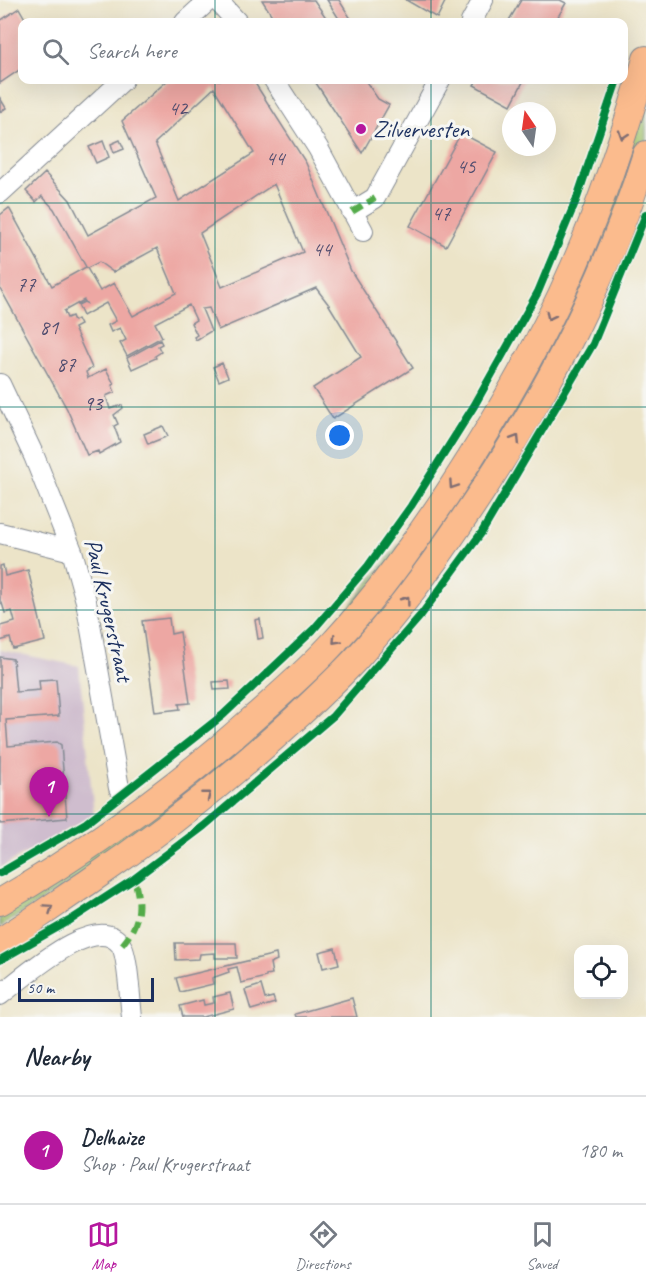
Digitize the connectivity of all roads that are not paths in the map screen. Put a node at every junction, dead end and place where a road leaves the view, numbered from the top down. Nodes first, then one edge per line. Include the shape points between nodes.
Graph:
1 (209, 0) edge
2 (217, 0) edge
3 (483, 0) edge
4 (189, 18) edge
5 (233, 18) edge
6 (473, 18) edge
7 (646, 59) edge
8 (119, 84) edge
9 (277, 84) edge
10 (438, 84) edge
11 (646, 154) edge
12 (0, 193) edge
13 (352, 212) junction
14 (363, 231) dead end
15 (0, 384) edge
16 (0, 533) edge
17 (72, 551) junction
18 (119, 788) dead end
19 (0, 902) edge
20 (0, 941) edge
21 (0, 995) edge
22 (132, 1017) edge

1 - 4 street
2 - 5 street
3 - 6 street
7 -> 19 main road via 593,219 538,341 461,473 380,589 336,640 219,750 110,834
8 - 12 street
9 - 13 street via 318,148
10 - 13 street via 375,198
20 -> 11 main road via 143,845 258,753 355,660 402,606 478,499 530,416 598,280 633,197
13 - 14 street
15 - 17 street, Paul Krugerstraat
16 - 17 street
17 - 18 street, Paul Krugerstraat via 86,601
21 - 22 street via 73,942 97,934 112,936 122,945

